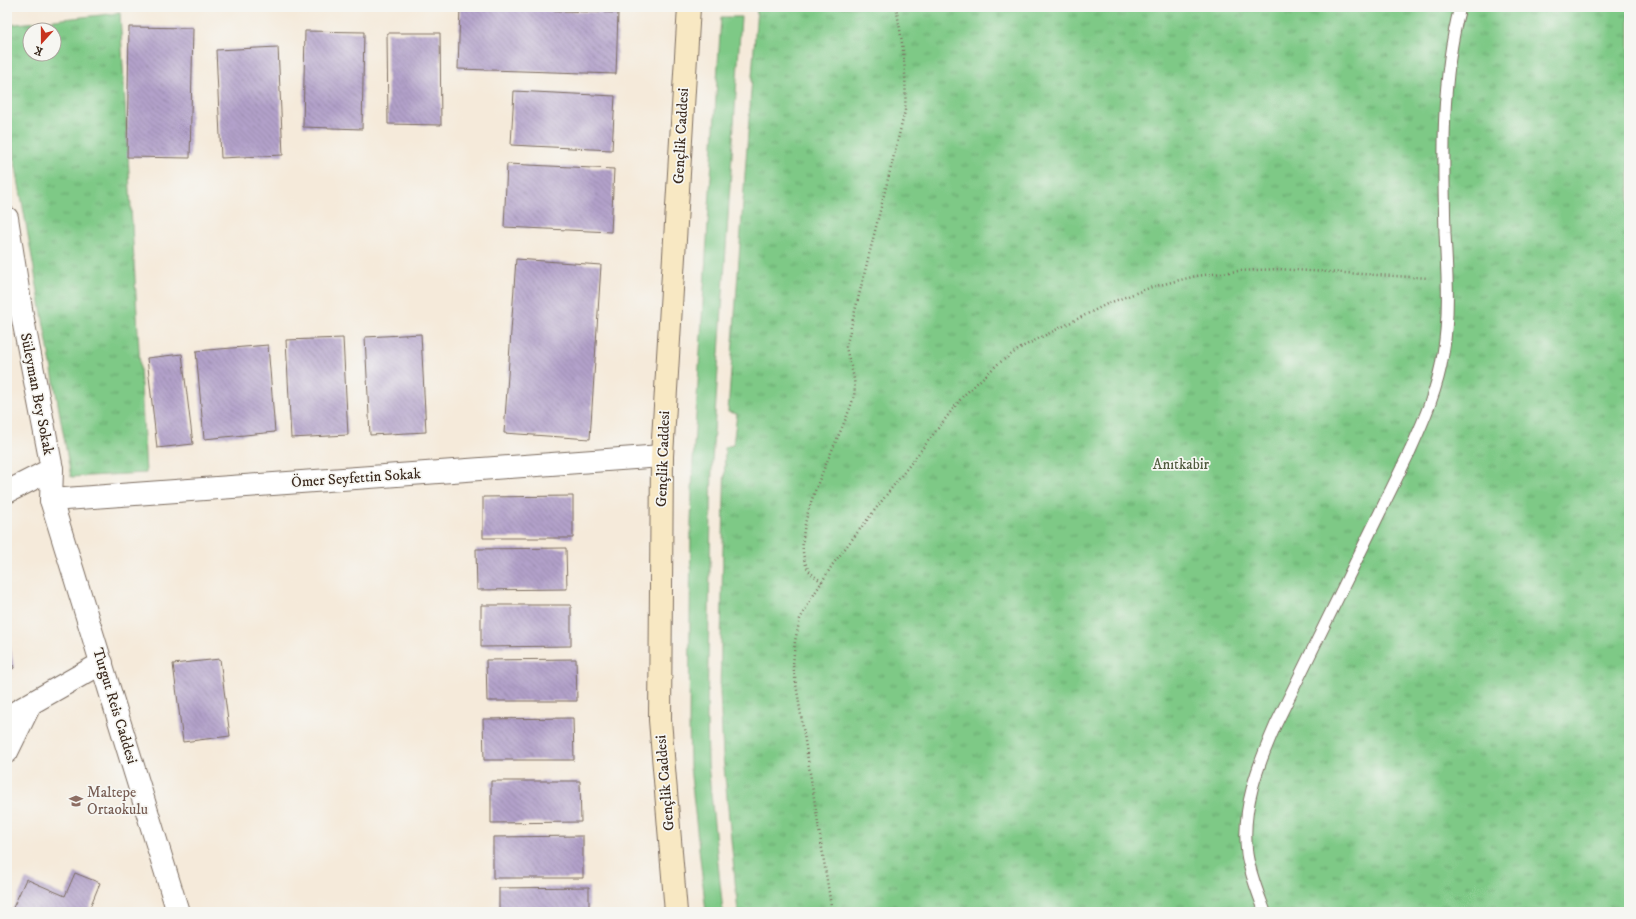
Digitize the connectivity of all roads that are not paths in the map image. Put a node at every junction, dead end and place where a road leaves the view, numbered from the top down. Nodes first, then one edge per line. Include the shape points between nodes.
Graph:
1 (689, 7) edge
2 (1460, 7) edge
3 (7, 218) edge
4 (662, 456) junction
5 (52, 469) junction
6 (7, 492) edge
7 (51, 500) junction
8 (102, 663) junction
9 (30, 705) junction
10 (7, 716) edge
11 (7, 752) edge
12 (178, 912) edge
13 (676, 912) edge
14 (1265, 912) edge

1 - 4 main road, Gençlik Caddesi
2 - 14 lane via 1449,61 1444,189 1447,320 1437,383 1427,414 1401,470 1263,753 1247,807 1245,833 1247,855
3 - 5 street, Süleyman Bey Sokak via 21,308
4 - 7 street, Ömer Seyfettin Sokak
4 - 13 main road, Gençlik Caddesi via 660,720
5 - 6 street
5 - 7 street, Süleyman Bey Sokak
7 - 8 street, Turgut Reis Caddesi
8 - 9 street
8 - 12 street, Turgut Reis Caddesi
9 - 10 street
9 - 11 street

